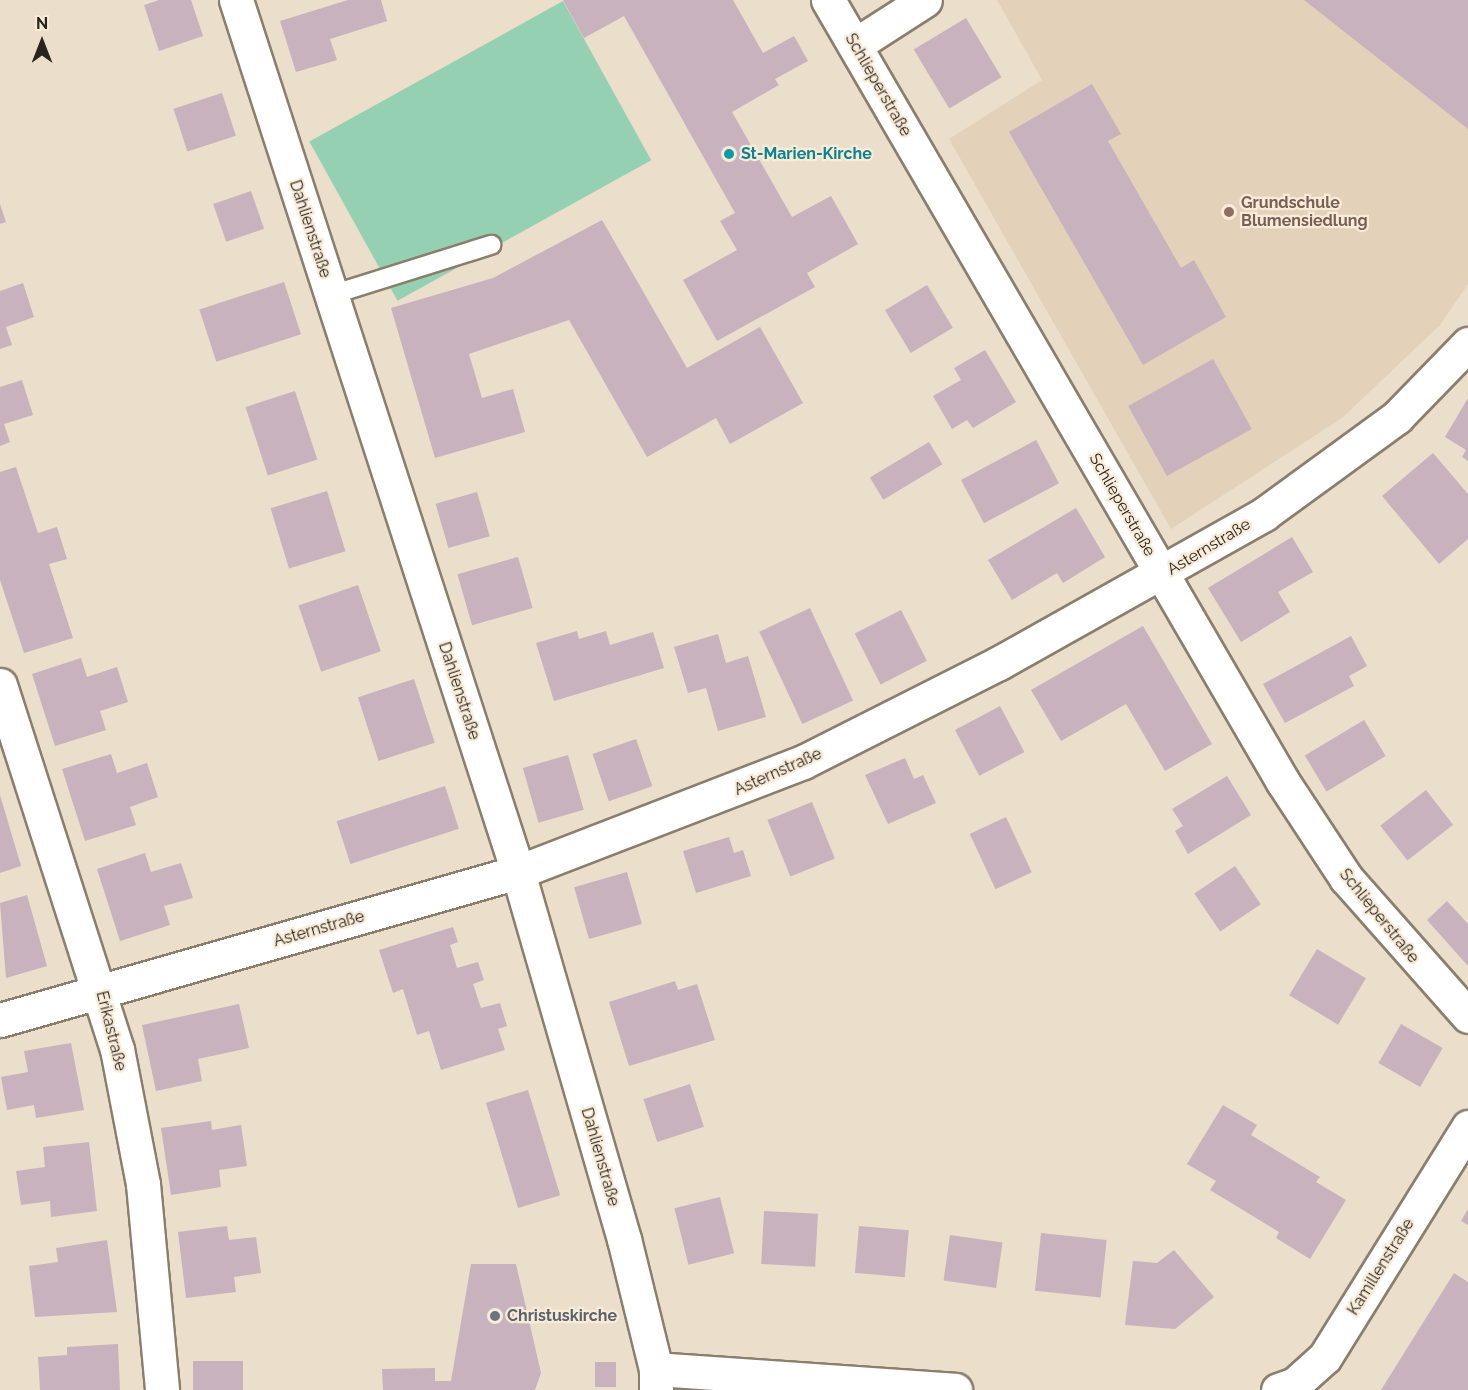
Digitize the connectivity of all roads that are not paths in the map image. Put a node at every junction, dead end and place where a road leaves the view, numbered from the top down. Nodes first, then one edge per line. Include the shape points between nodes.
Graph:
1 (236, 0) edge
2 (828, 0) edge
3 (926, 0) edge
4 (855, 45) junction
5 (491, 245) dead end
6 (331, 295) junction
7 (1468, 344) edge
8 (1163, 575) junction
9 (0, 685) edge
10 (518, 872) junction
11 (102, 992) junction
12 (1468, 1016) edge
13 (0, 1020) edge
14 (1468, 1127) edge
15 (656, 1380) edge
16 (162, 1390) edge
17 (955, 1390) edge
18 (1278, 1390) edge

1 - 6 street, Dahlienstraße
2 - 4 street, Schlieperstraße
3 - 4 street
4 - 8 street, Schlieperstraße
5 - 6 lane
6 - 10 street, Dahlienstraße
7 - 8 street, Asternstraße via 1430,388 1333,468
8 - 10 street, Asternstraße via 803,762
8 - 12 street, Schlieperstraße via 1283,782 1346,878
9 - 11 street, Erikastraße
10 - 11 street, Asternstraße
10 - 15 street, Dahlienstraße
11 - 13 street, Asternstraße
11 - 16 street, Erikastraße via 143,1184
14 - 18 street, Kamillenstraße via 1325,1357 1294,1384
15 - 17 street

